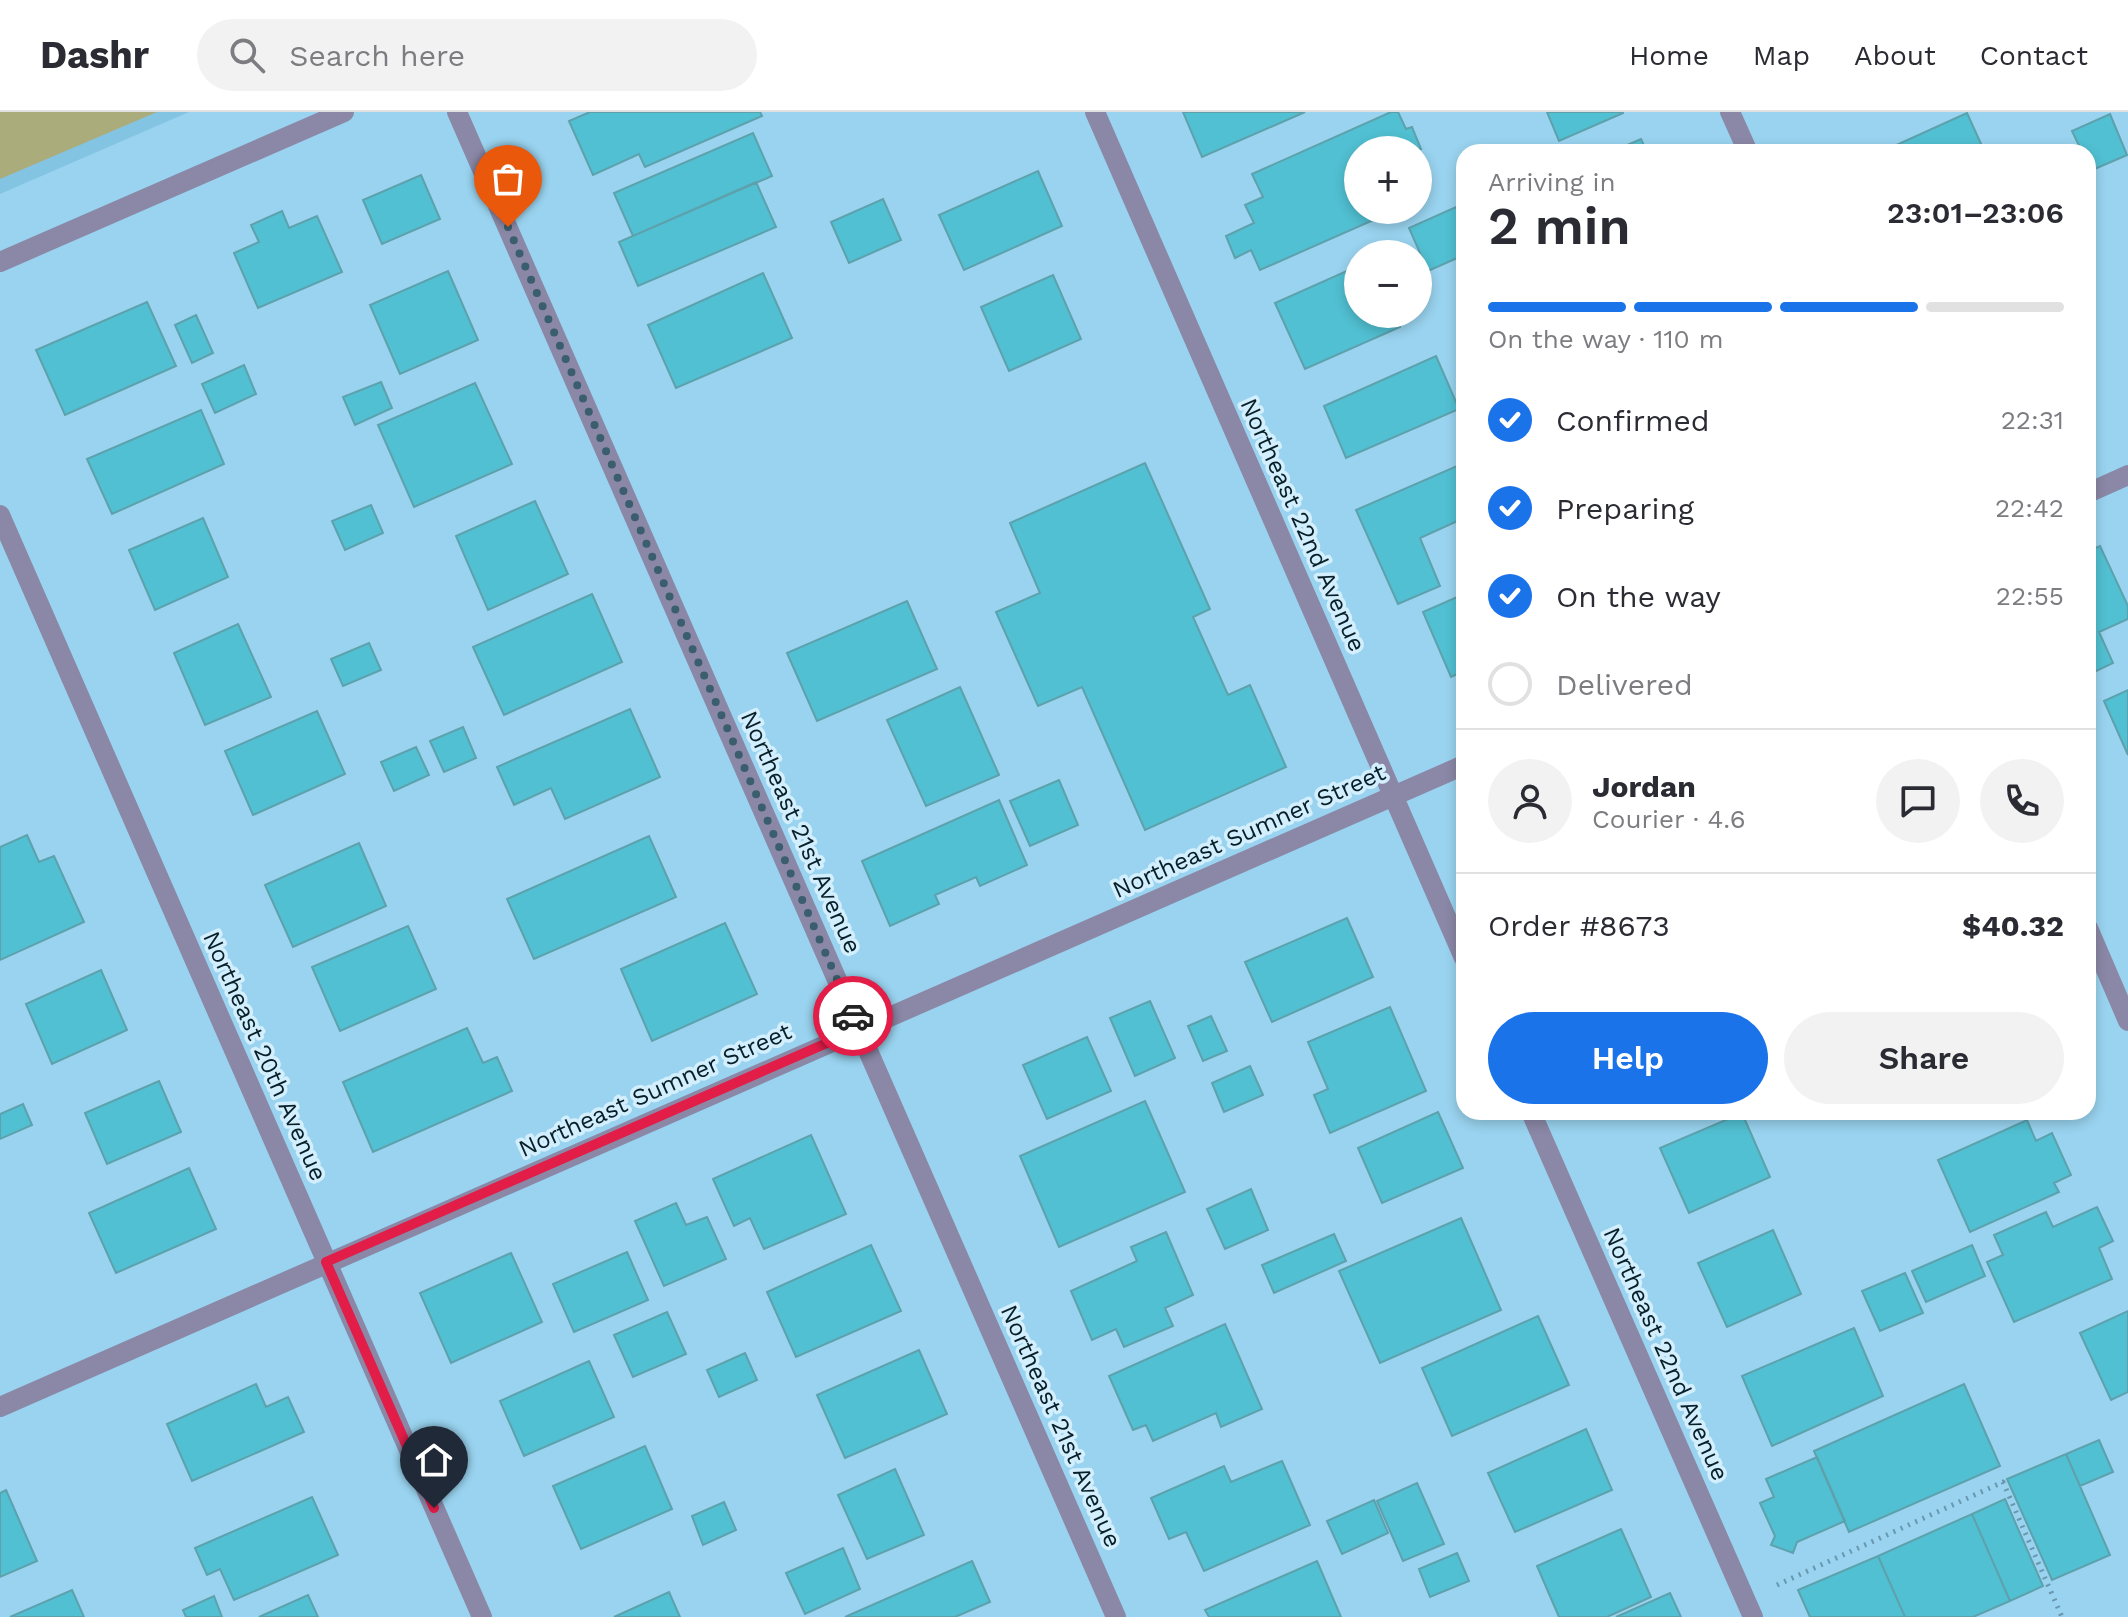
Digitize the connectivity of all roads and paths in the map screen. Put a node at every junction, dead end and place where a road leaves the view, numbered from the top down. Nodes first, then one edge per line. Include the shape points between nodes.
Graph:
1 (344, 112) edge
2 (457, 112) edge
3 (1095, 112) edge
4 (1730, 112) edge
5 (1744, 144) edge
6 (0, 262) edge
7 (2128, 475) edge
8 (2096, 489) edge
9 (0, 515) edge
10 (1456, 768) edge
11 (1393, 796) junction
12 (1456, 940) edge
13 (2096, 947) edge
14 (2128, 1021) edge
15 (859, 1029) junction
16 (1535, 1120) edge
17 (326, 1262) junction
18 (0, 1407) edge
19 (1749, 1608) edge
20 (482, 1617) edge
21 (1116, 1617) edge
22 (2062, 1617) edge

1 - 6 street
2 - 15 street, Northeast 21st Avenue
3 - 11 street, Northeast 22nd Avenue
4 - 5 street
7 - 8 street
9 - 17 street, Northeast 20th Avenue
10 - 11 street, Northeast Sumner Street
11 - 12 street, Northeast 22nd Avenue
11 - 15 street, Northeast Sumner Street
13 - 14 street
15 - 17 street, Northeast Sumner Street
15 - 21 street, Northeast 21st Avenue
16 - 19 street, Northeast 22nd Avenue
17 - 18 street, Northeast Sumner Street
17 - 20 street, Northeast 20th Avenue
19 - 22 path via 2003,1482

